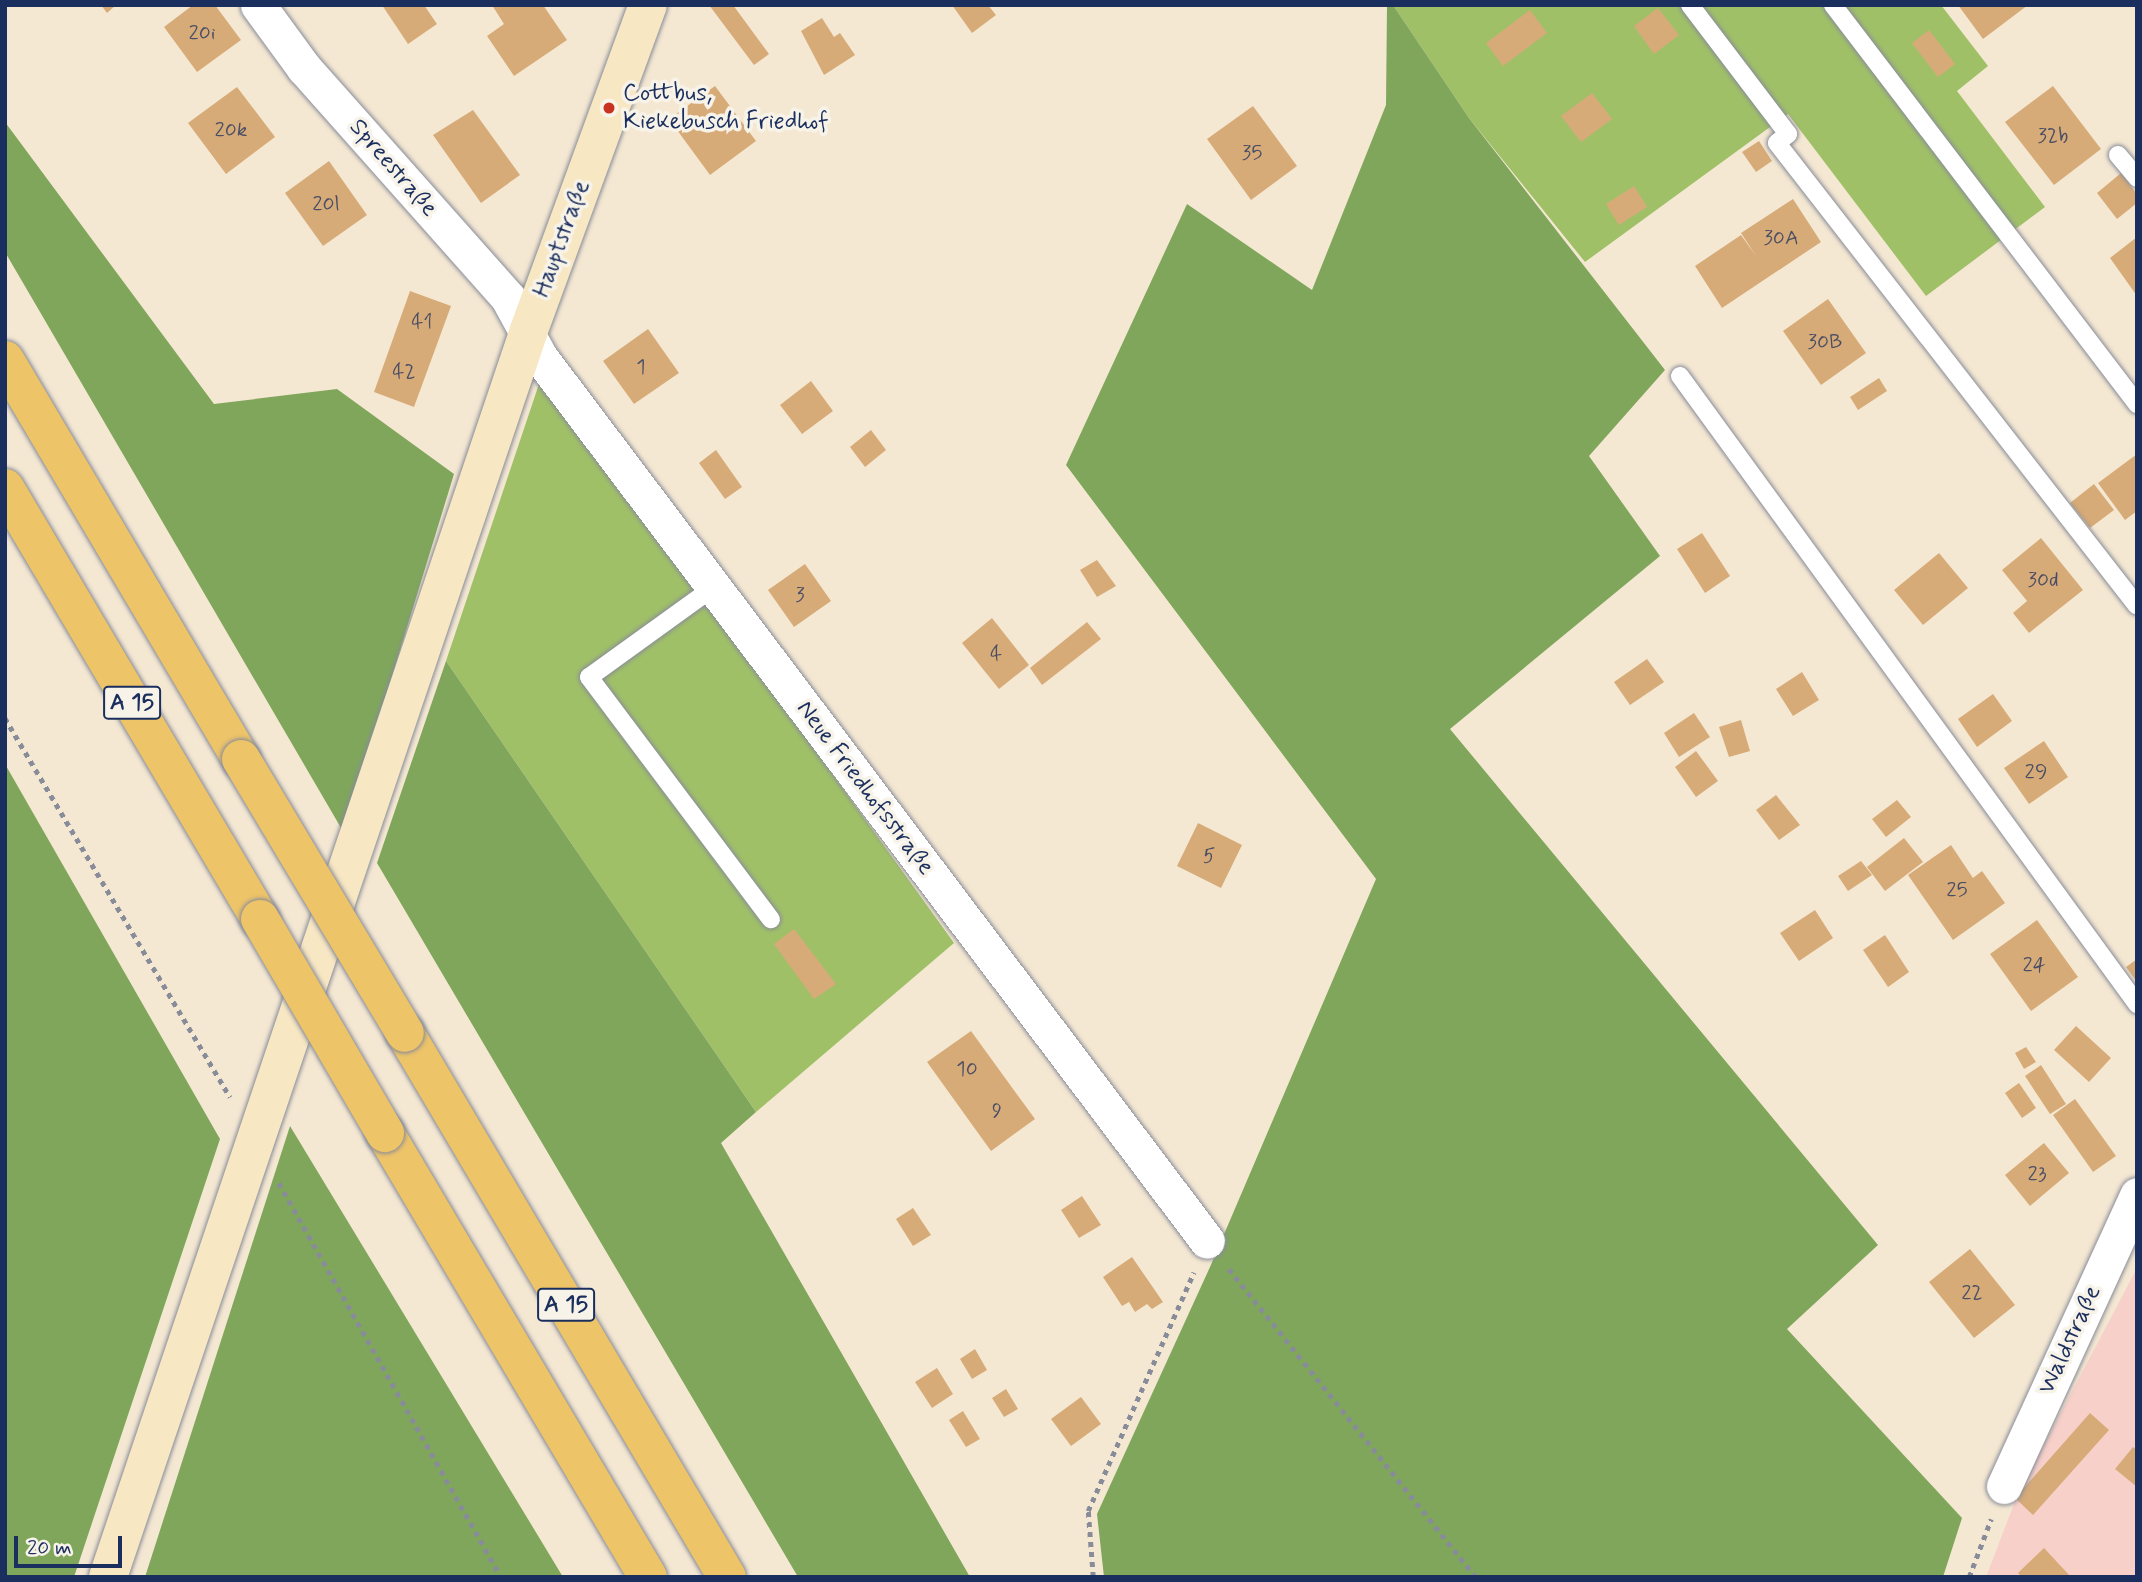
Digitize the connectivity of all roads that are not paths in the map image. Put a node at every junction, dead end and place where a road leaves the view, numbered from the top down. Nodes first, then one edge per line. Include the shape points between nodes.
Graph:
1 (258, 5) edge
2 (648, 5) edge
3 (1690, 5) edge
4 (1833, 5) edge
5 (2118, 155) dead end
6 (2137, 178) edge
7 (529, 330) junction
8 (5, 360) edge
9 (1680, 376) dead end
10 (2137, 404) edge
11 (5, 488) edge
12 (713, 587) junction
13 (2137, 606) edge
14 (771, 919) dead end
15 (2137, 1004) edge
16 (2137, 1195) edge
17 (1208, 1241) road end
18 (2004, 1486) road end
19 (108, 1577) edge
20 (648, 1577) edge
21 (727, 1577) edge

1 - 7 street, Spreestraße via 304,68 508,298
2 - 7 street, Hauptstraße
3 - 13 lane via 1788,134 1777,143
4 - 10 lane
5 - 6 lane
7 - 12 street, Neue Friedhofsstraße via 540,357
7 - 19 street, Hauptstraße
8 - 21 highway, A 15, bridge
9 - 15 lane
11 - 20 highway, A 15, bridge
12 - 14 lane via 589,677
12 - 17 street, Neue Friedhofsstraße
16 - 18 street, Waldstraße

